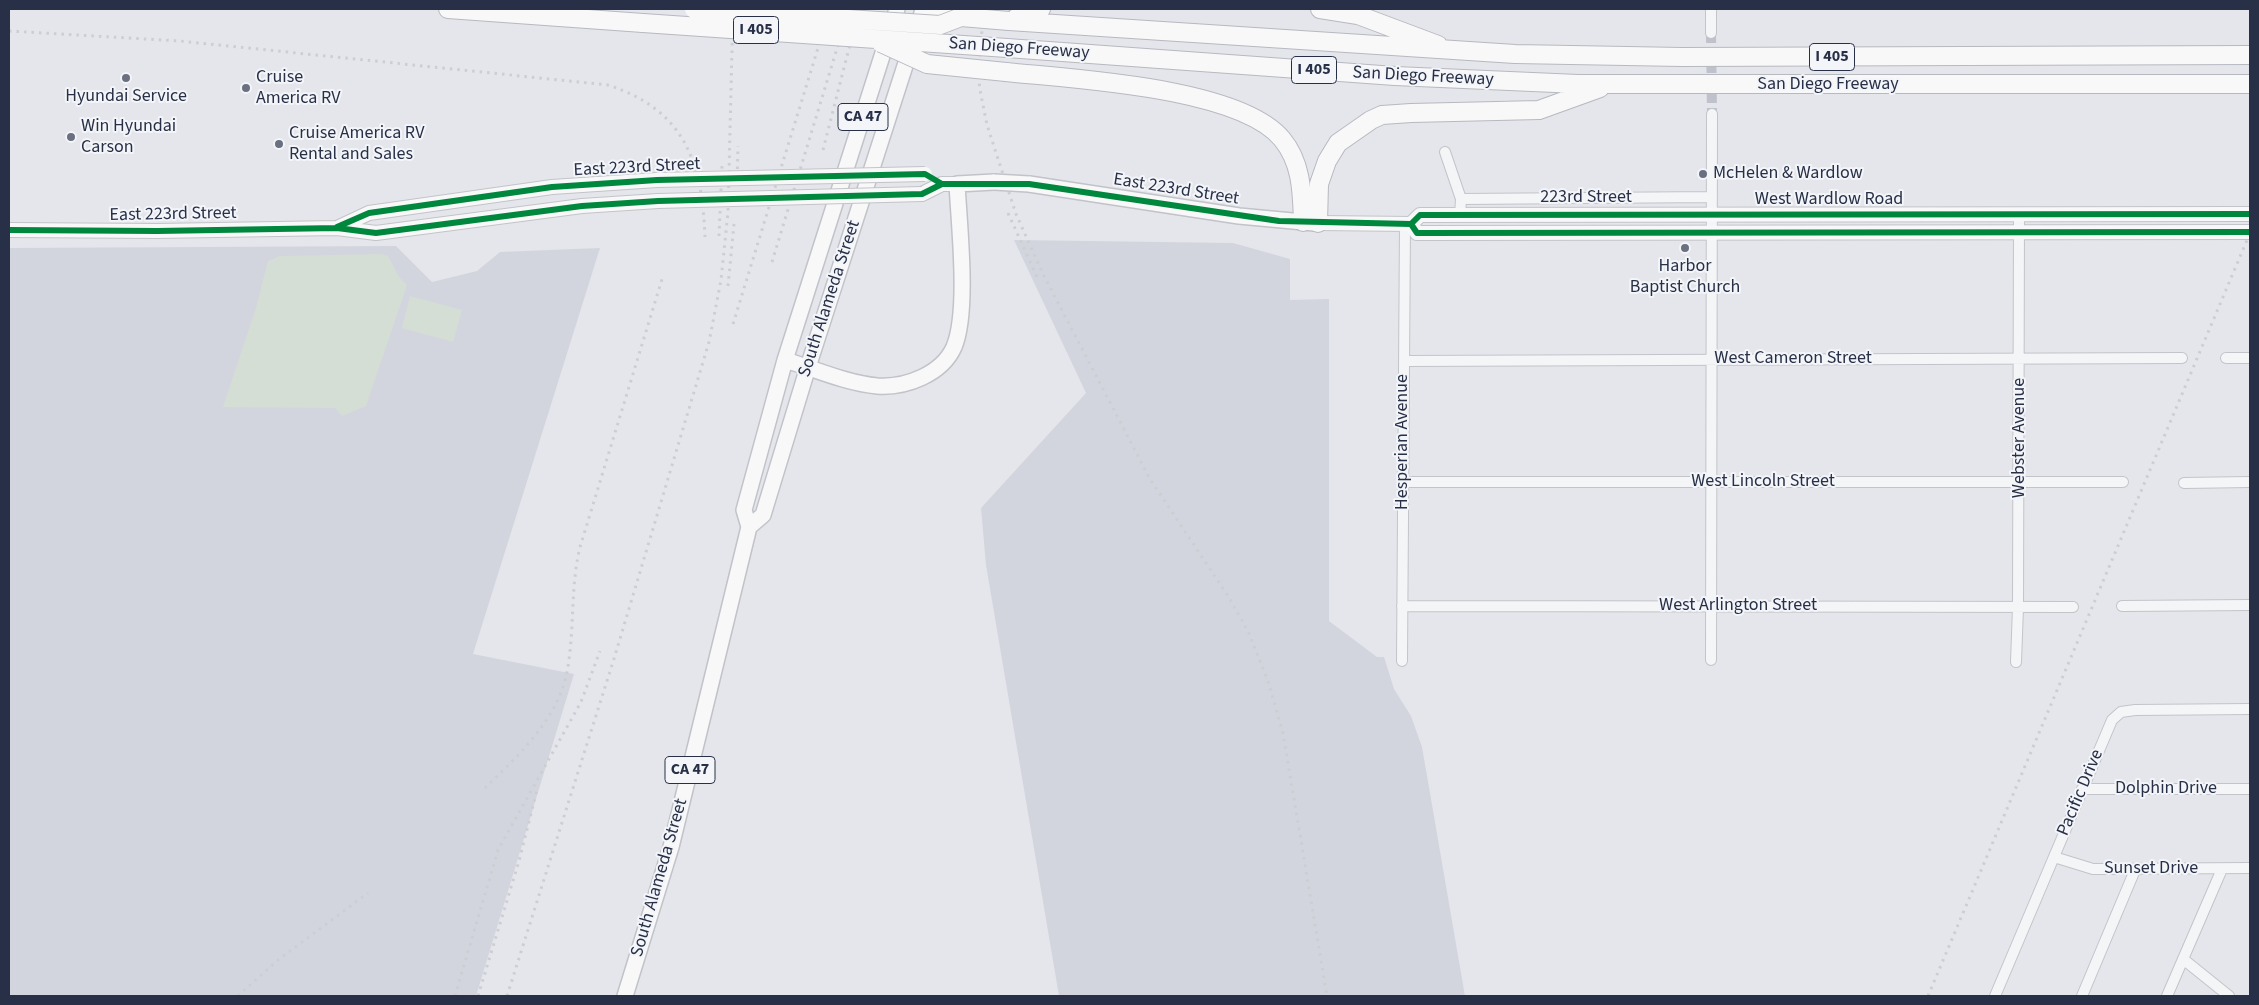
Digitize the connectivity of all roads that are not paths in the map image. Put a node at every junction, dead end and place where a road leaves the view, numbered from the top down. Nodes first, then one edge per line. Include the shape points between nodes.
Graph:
1 (448, 9) edge
2 (594, 9) edge
3 (694, 9) edge
4 (842, 9) edge
5 (897, 9) edge
6 (924, 9) edge
7 (1041, 9) edge
8 (1320, 9) edge
9 (1711, 9) edge
10 (644, 17) junction
11 (961, 17) junction
12 (1711, 34) tunnel mouth
13 (1008, 36) junction
14 (869, 38) junction
15 (1455, 51) junction
16 (2250, 58) edge
17 (2249, 82) edge
18 (1578, 84) junction
19 (1610, 85) junction
20 (1712, 114) tunnel mouth
21 (1445, 152) dead end
22 (949, 184) junction
23 (1712, 197) junction
24 (1461, 198) junction
25 (2019, 214) junction
26 (2250, 214) edge
27 (1711, 215) junction
28 (1460, 216) junction
29 (1311, 222) junction
30 (1408, 224) junction
31 (337, 228) junction
32 (9, 230) edge
33 (2020, 232) junction
34 (2250, 232) edge
35 (1711, 233) junction
36 (2020, 358) junction
37 (2182, 358) dead end
38 (2226, 358) dead end
39 (2250, 358) edge
40 (785, 360) junction
41 (1711, 360) junction
42 (1404, 361) junction
43 (808, 367) junction
44 (1403, 482) junction
45 (1711, 482) junction
46 (2019, 482) junction
47 (2123, 482) dead end
48 (2184, 482) dead end
49 (2250, 482) edge
50 (749, 526) junction
51 (1402, 606) junction
52 (1711, 606) junction
53 (2122, 606) dead end
54 (2250, 606) edge
55 (2018, 607) junction
56 (2073, 607) dead end
57 (1711, 660) dead end
58 (1402, 661) dead end
59 (2016, 662) dead end
60 (2250, 709) edge
61 (2082, 789) junction
62 (2250, 789) edge
63 (2054, 857) junction
64 (2250, 868) edge
65 (2222, 869) junction
66 (2136, 870) junction
67 (2183, 960) junction
68 (625, 996) edge
69 (1995, 996) edge
70 (2082, 996) edge
71 (2168, 996) edge
72 (2229, 996) edge

1 - 10 highway, San Diego Freeway / I 405
2 - 10 highway
3 - 11 highway, bridge via 940,25
4 - 11 highway, San Diego Freeway / I 405
5 - 40 main road, South Alameda Street / CA 47
6 - 43 main road, South Alameda Street / CA 47
7 - 13 highway
8 - 15 highway via 1358,15
9 - 12 street
10 - 13 highway
10 - 14 highway, San Diego Freeway / I 405, bridge
11 - 13 highway, San Diego Freeway / I 405, bridge
13 - 14 highway, San Diego Freeway / I 405, bridge
13 - 15 highway, San Diego Freeway / I 405 via 1066,25
13 - 18 highway, San Diego Freeway / I 405 via 1051,52 1404,76
14 - 29 highway, bridge via 926,64 1156,90 1249,115 1274,131 1294,158
15 - 16 highway, San Diego Freeway / I 405 via 1682,57
17 - 18 highway via 1606,73
17 - 19 highway, San Diego Freeway / I 405
18 - 19 highway, San Diego Freeway / I 405
19 - 29 highway via 1540,110 1404,113 1382,115 1371,120 1338,143 1327,161
20 - 23 street
21 - 24 street
22 - 29 main road, East 223rd Street, bridge via 1029,184 1239,216
22 - 31 main road, East 223rd Street, bridge via 922,194 658,201 513,214 376,233
22 - 31 main road, East 223rd Street, bridge via 925,174 658,180 552,187 369,213
22 - 43 main road via 962,302 958,332 945,360 919,380 878,386
23 - 24 street, 223rd Street
23 - 27 street
24 - 28 street
25 - 26 main road, West Wardlow Road
25 - 27 main road, West Wardlow Road
25 - 33 street, Webster Avenue
27 - 28 main road, West Wardlow Road
27 - 35 street
28 - 30 main road, West Wardlow Road via 1420,216
29 - 30 main road, East 223rd Street
30 - 35 main road, West Wardlow Road via 1417,233
30 - 42 street, Hesperian Avenue
31 - 32 main road, East 223rd Street
33 - 34 main road, West Wardlow Road
33 - 35 main road, West Wardlow Road
33 - 36 street, Webster Avenue
35 - 41 street
36 - 37 street, West Cameron Street
36 - 41 street, West Cameron Street
36 - 46 street, Webster Avenue
38 - 39 street
40 - 43 main road
40 - 50 main road, South Alameda Street / CA 47 via 744,510
41 - 42 street, West Cameron Street
41 - 45 street
42 - 44 street, Hesperian Avenue
43 - 50 main road, South Alameda Street / CA 47 via 763,515
44 - 45 street, West Lincoln Street
44 - 51 street, Hesperian Avenue
45 - 46 street, West Lincoln Street
45 - 52 street
46 - 47 street, West Lincoln Street
46 - 55 street, Webster Avenue
48 - 49 street
50 - 68 main road, South Alameda Street / CA 47 via 671,847
51 - 52 street, West Arlington Street
51 - 58 street, Hesperian Avenue
52 - 55 street, West Arlington Street
52 - 57 street
53 - 54 street
55 - 56 street, West Arlington Street
55 - 59 street, Webster Avenue
60 - 61 street, Pacific Drive via 2121,712 2112,720
61 - 62 street, Dolphin Drive
61 - 63 street, Pacific Drive
63 - 66 street, Sunset Drive via 2093,869
63 - 69 street, Pacific Drive
64 - 65 street, Sunset Drive
65 - 66 street, Sunset Drive
65 - 67 street
66 - 70 street
67 - 71 street
67 - 72 street

